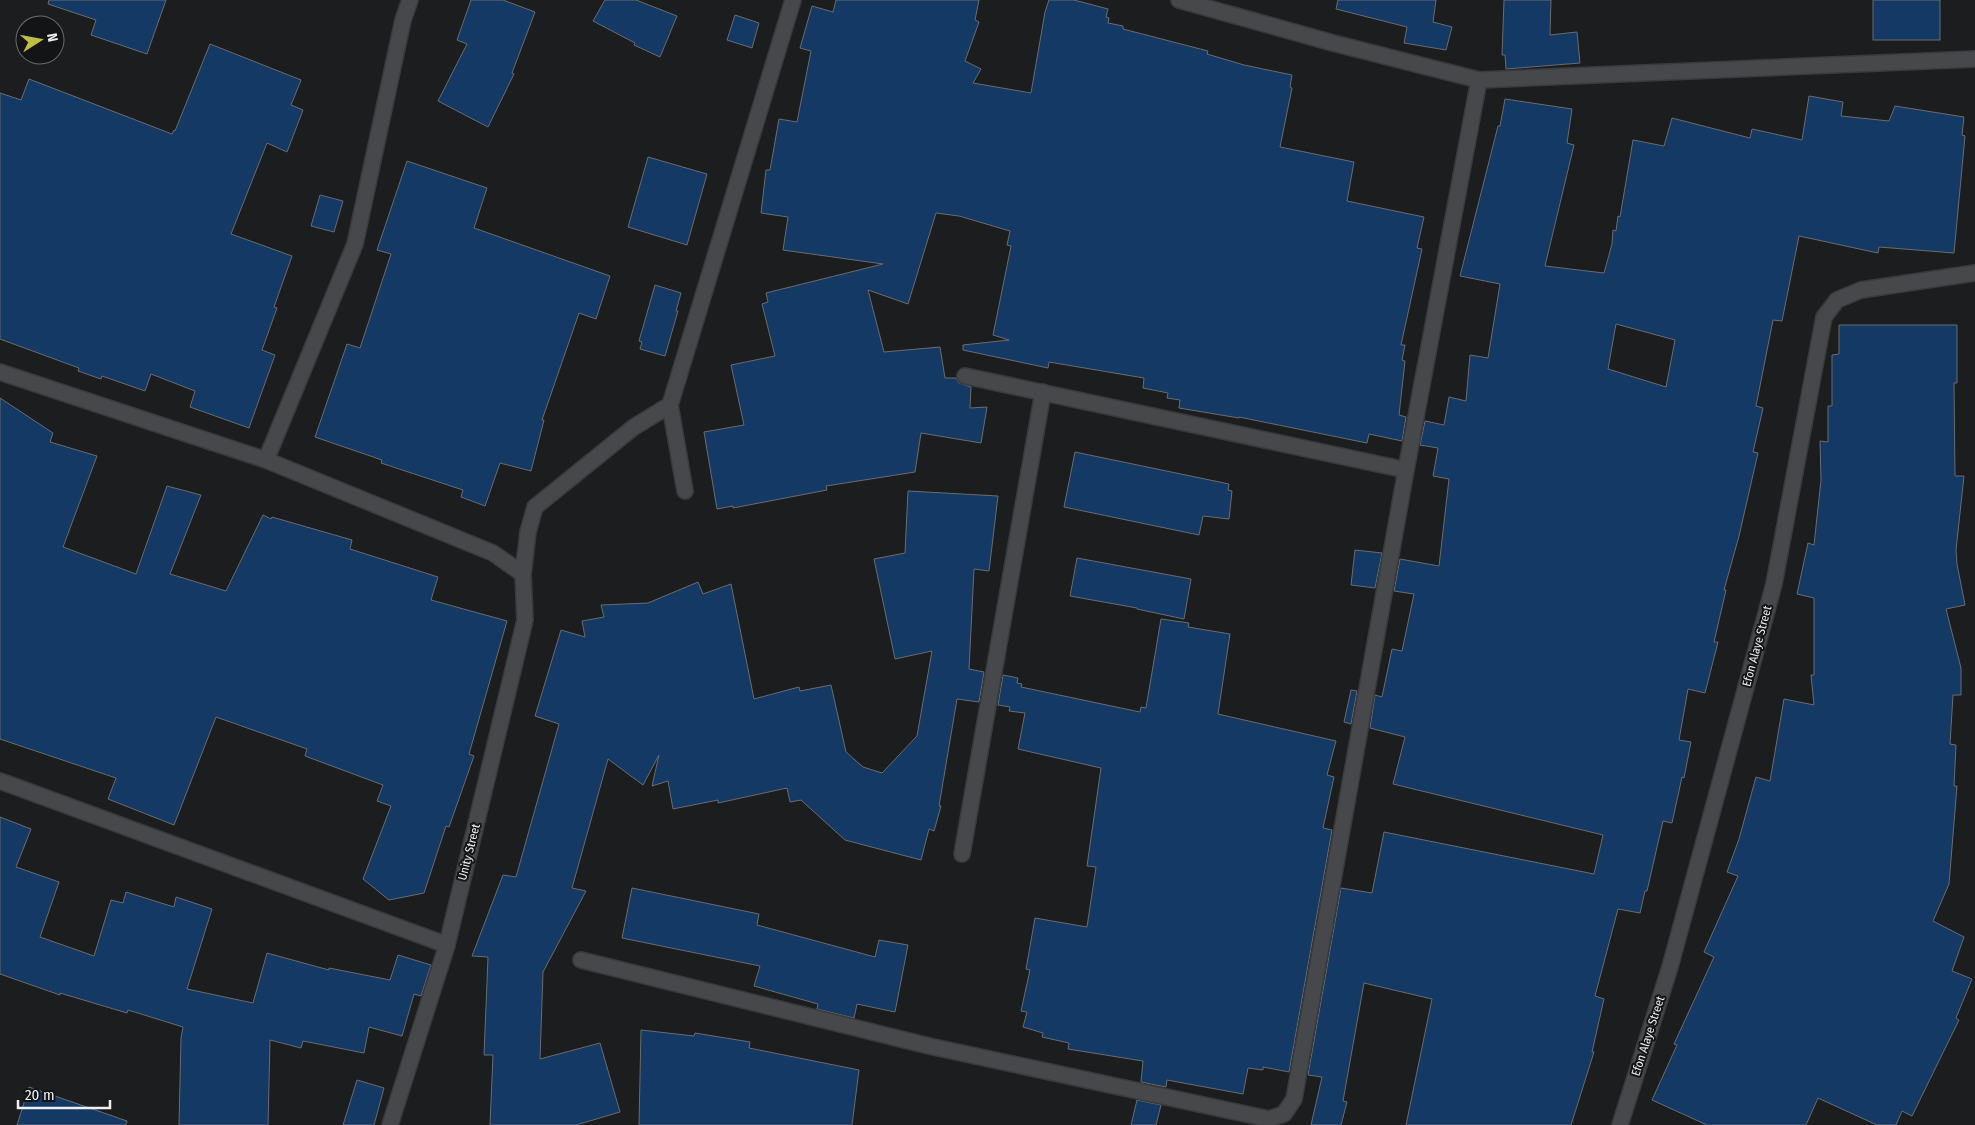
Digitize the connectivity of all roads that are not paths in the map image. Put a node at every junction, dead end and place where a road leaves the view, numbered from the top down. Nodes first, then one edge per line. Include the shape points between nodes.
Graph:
1 (410, 0) edge
2 (793, 0) edge
3 (1179, 0) edge
4 (1975, 59) edge
5 (1479, 80) junction
6 (1975, 274) edge
7 (0, 372) edge
8 (966, 376) dead end
9 (1043, 392) junction
10 (670, 405) junction
11 (266, 460) junction
12 (1406, 470) junction
13 (685, 491) dead end
14 (523, 574) junction
15 (0, 781) edge
16 (962, 854) dead end
17 (446, 945) junction
18 (581, 960) dead end
19 (390, 1125) edge
20 (1620, 1125) edge

1 - 11 street via 355,244
2 - 10 street
3 - 5 street
4 - 5 street
5 - 12 street
6 - 20 street, Efon Alaye Street via 1861,290 1837,300 1824,317 1774,584 1670,966
7 - 11 street
8 - 9 street
9 - 12 street
9 - 16 street
10 - 13 street
10 - 14 street, Unity Street via 634,427 535,507
11 - 14 street via 493,553
12 - 18 street via 1294,1099 1284,1114 1269,1119 929,1046
14 - 17 street, Unity Street via 525,620
15 - 17 street
17 - 19 street, Unity Street

